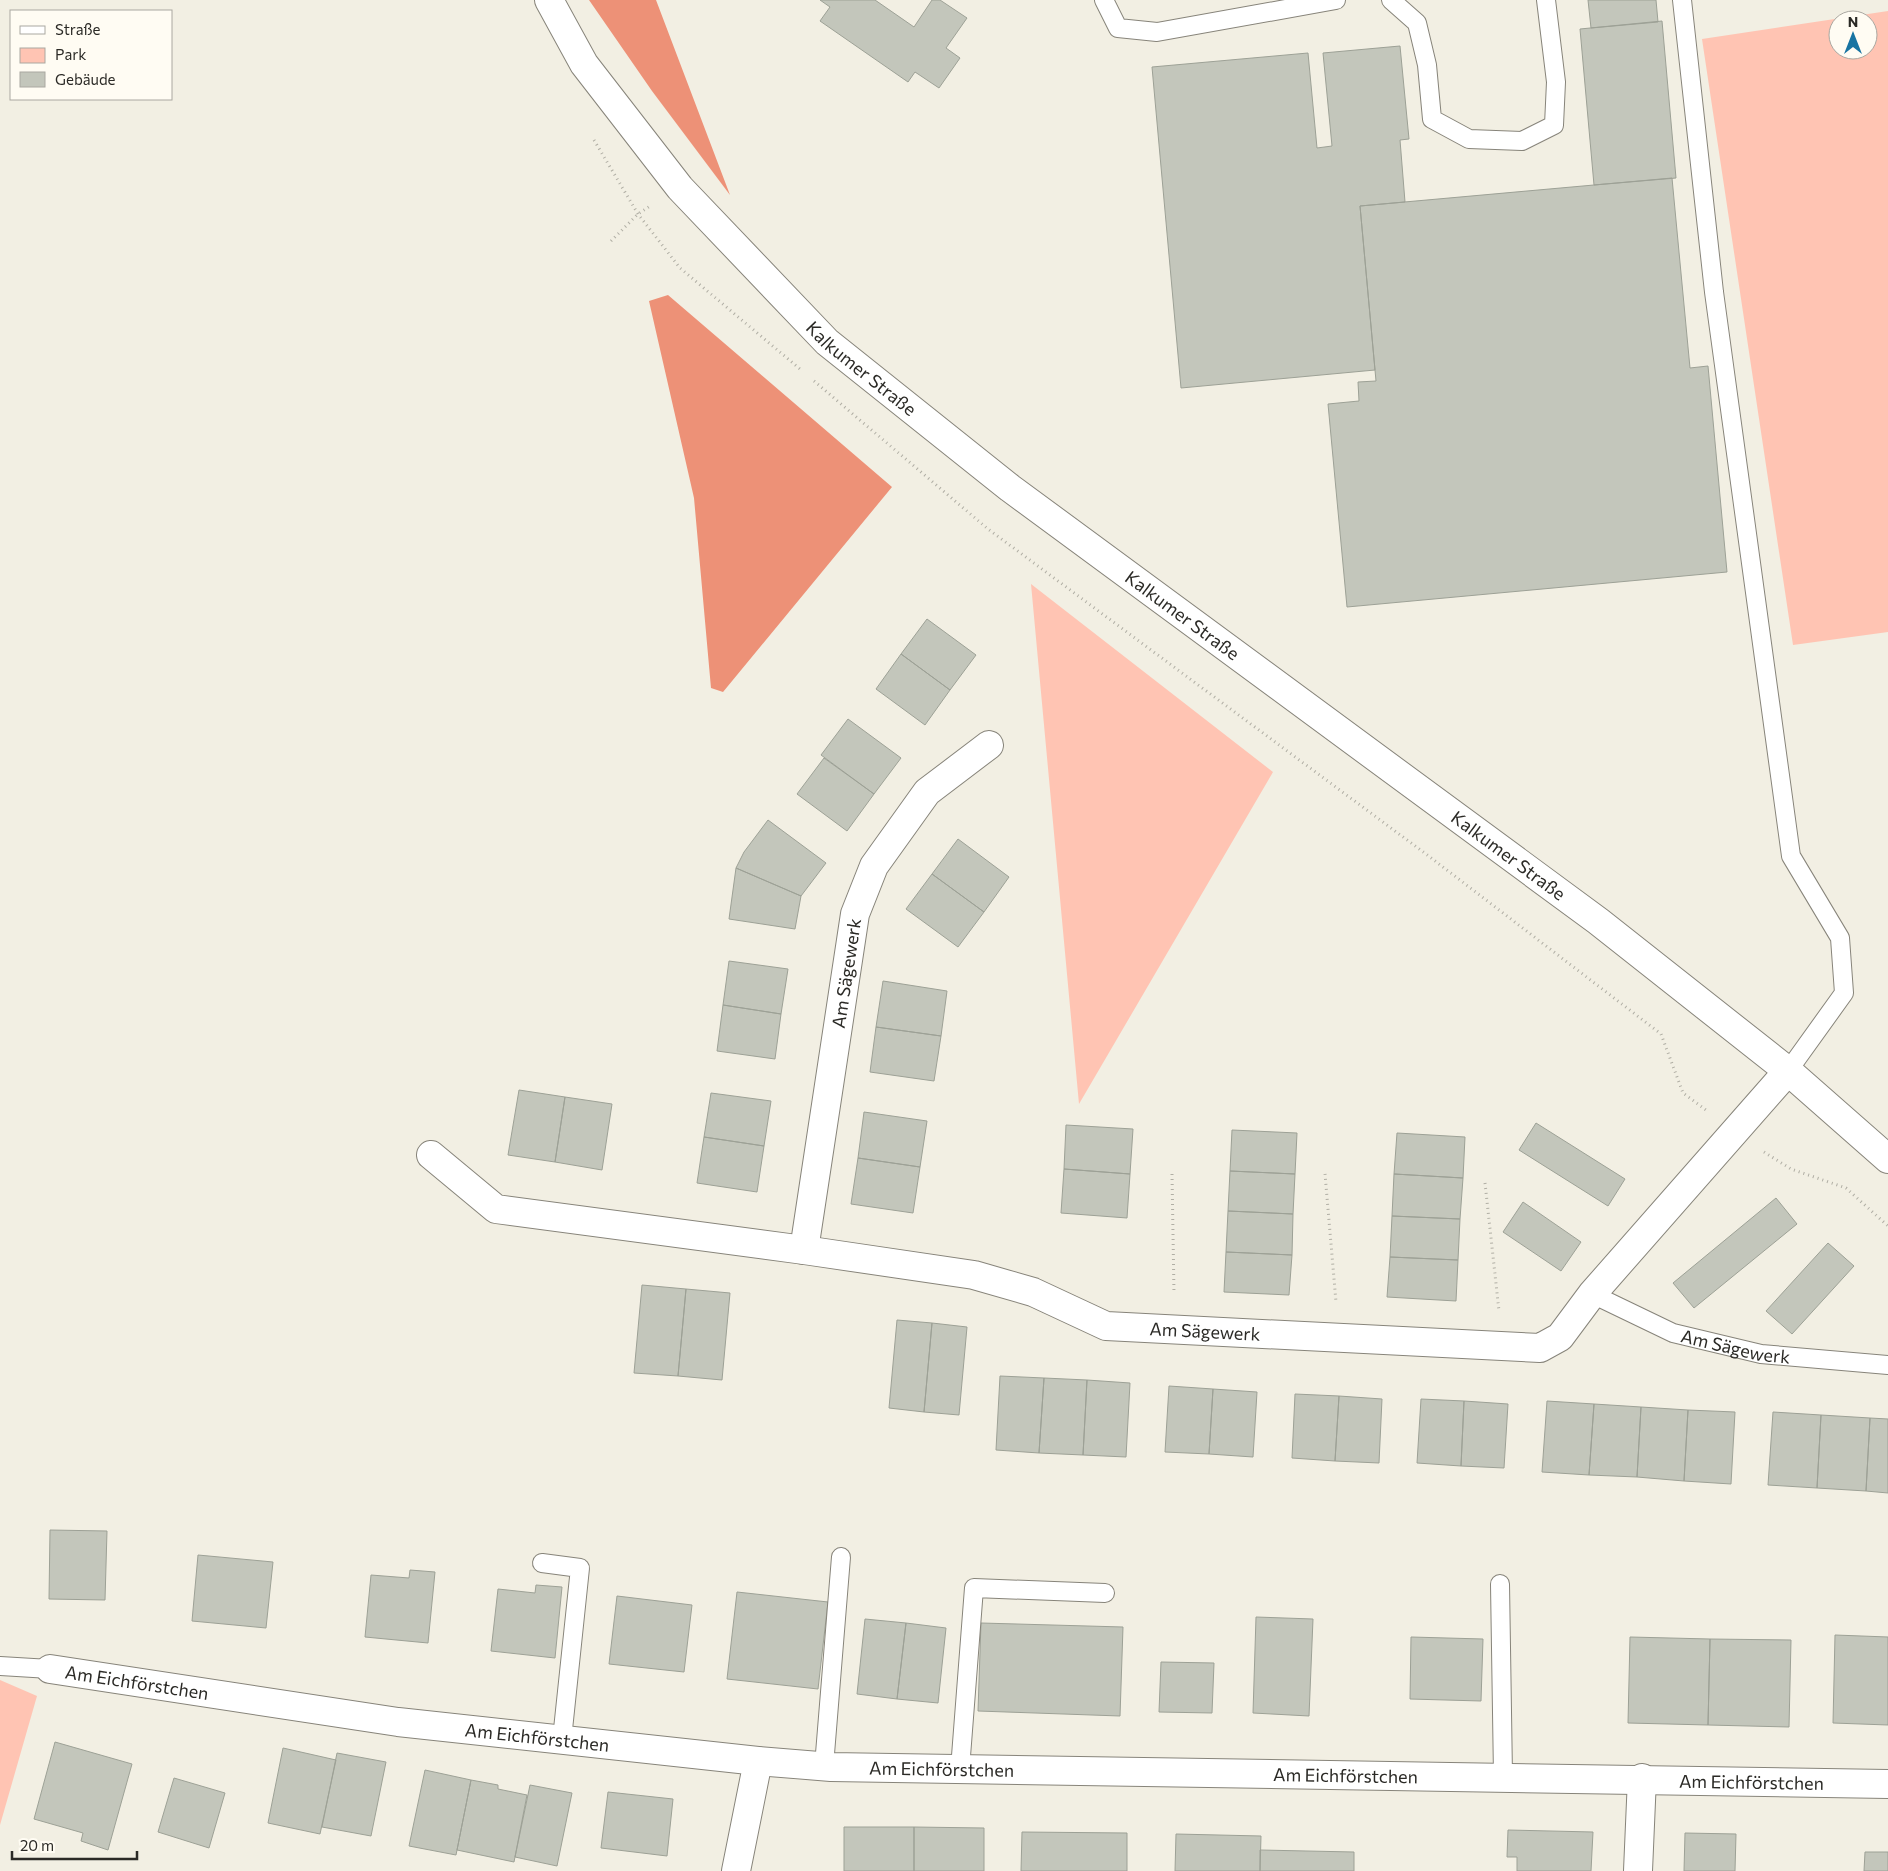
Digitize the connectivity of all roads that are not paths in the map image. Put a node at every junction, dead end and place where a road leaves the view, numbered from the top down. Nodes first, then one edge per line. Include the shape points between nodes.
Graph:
1 (549, 0) edge
2 (1104, 0) edge
3 (1336, 0) edge
4 (1391, 0) edge
5 (1546, 0) edge
6 (1682, 0) edge
7 (989, 746) dead end
8 (1788, 1071) junction
9 (431, 1155) dead end
10 (1888, 1159) edge
11 (804, 1250) junction
12 (1592, 1294) junction
13 (1888, 1365) edge
14 (841, 1557) dead end
15 (542, 1563) dead end
16 (1500, 1584) dead end
17 (1105, 1593) dead end
18 (0, 1666) edge
19 (50, 1669) joint
20 (562, 1739) junction
21 (758, 1761) junction
22 (824, 1766) junction
23 (960, 1769) junction
24 (1503, 1776) junction
25 (1642, 1778) junction
26 (1888, 1784) edge
27 (736, 1871) edge
28 (1638, 1871) edge

1 - 8 street, Kalkumer Straße via 584,64 680,188 842,355 1010,488 1598,922
2 - 3 lane via 1118,28 1157,32
4 - 5 lane via 1417,23 1427,64 1432,119 1469,138 1522,141 1554,125 1556,82
6 - 8 lane via 1714,292 1791,856 1840,938 1844,993
7 - 11 street, Am Sägewerk via 927,792 874,866 855,914
8 - 10 street, Kalkumer Straße
8 - 12 street, Am Sägewerk
9 - 11 street, Am Sägewerk via 496,1209
11 - 12 street, Am Sägewerk via 974,1275 1033,1292 1106,1326 1540,1348 1560,1337
12 - 13 lane, Am Sägewerk via 1673,1333 1760,1354
14 - 22 lane
15 - 20 lane via 580,1568
16 - 24 lane
17 - 23 lane via 974,1588
18 - 19 lane, Am Eichförstchen
19 - 20 street, Am Eichförstchen via 398,1722
20 - 21 street, Am Eichförstchen
21 - 22 street, Am Eichförstchen
21 - 27 street
22 - 23 street, Am Eichförstchen
23 - 24 street, Am Eichförstchen
24 - 25 street, Am Eichförstchen
25 - 26 street, Am Eichförstchen
25 - 28 street

